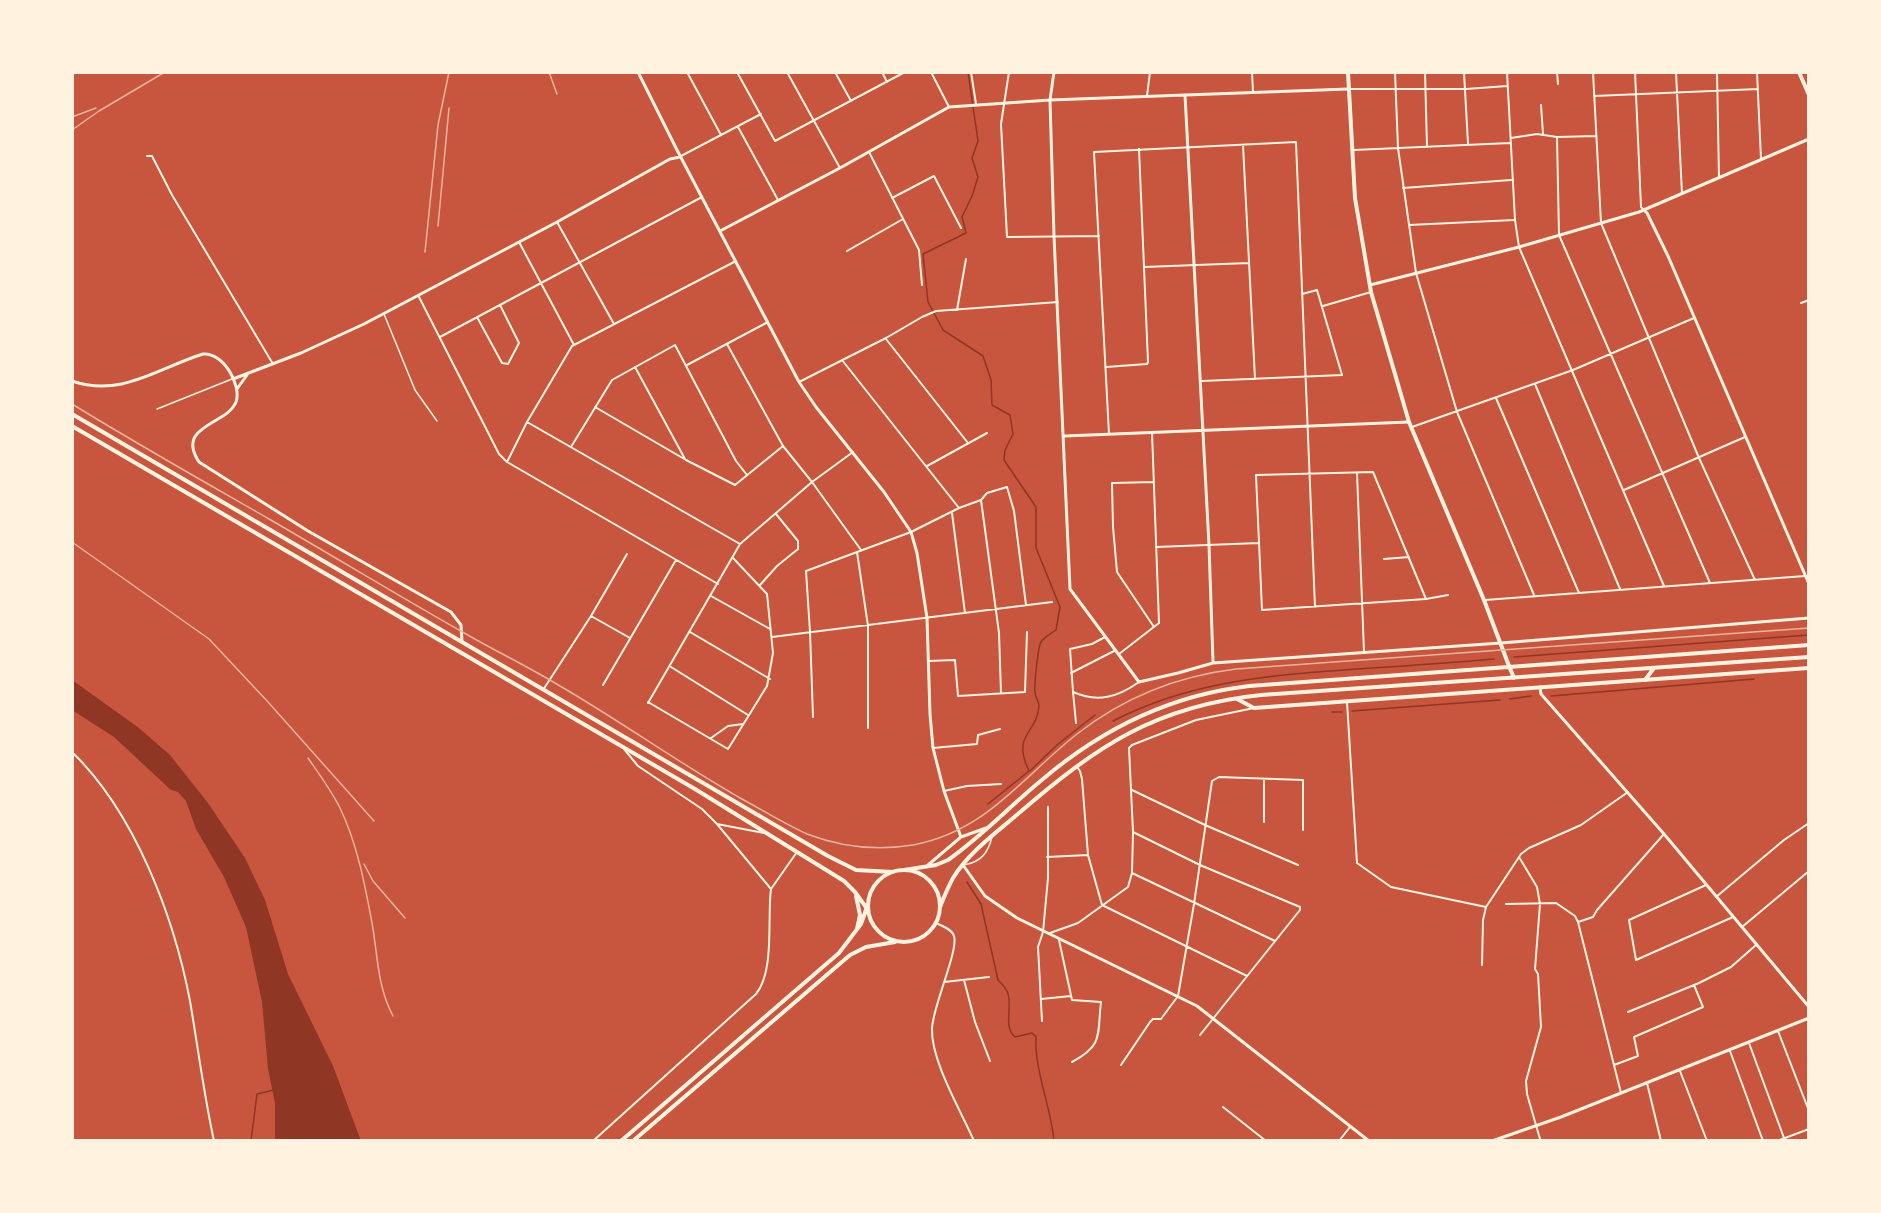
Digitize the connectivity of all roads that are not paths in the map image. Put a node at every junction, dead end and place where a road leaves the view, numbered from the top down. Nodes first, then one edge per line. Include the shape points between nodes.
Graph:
1 (638, 72) edge
2 (687, 72) edge
3 (737, 72) edge
4 (787, 72) edge
5 (835, 72) edge
6 (882, 72) edge
7 (905, 72) edge
8 (932, 72) edge
9 (971, 72) edge
10 (1009, 72) edge
11 (1054, 72) edge
12 (1150, 72) edge
13 (1252, 72) edge
14 (1348, 72) edge
15 (1395, 72) edge
16 (1425, 72) edge
17 (1464, 72) edge
18 (1507, 72) edge
19 (1557, 72) edge
20 (1593, 72) edge
21 (1635, 72) edge
22 (1676, 72) edge
23 (1717, 72) edge
24 (1757, 72) edge
25 (1799, 72) edge
26 (887, 82) junction
27 (1558, 84) dead end
28 (1507, 86) junction
29 (1348, 89) junction
30 (1395, 89) junction
31 (1426, 89) junction
32 (1466, 89) junction
33 (1758, 89) junction
34 (1253, 92) junction
35 (1717, 92) junction
36 (1677, 93) junction
37 (1636, 94) junction
38 (1809, 94) edge
39 (1185, 95) junction
40 (1147, 96) junction
41 (1594, 96) junction
42 (851, 100) junction
43 (1050, 100) junction
44 (1004, 102) junction
45 (976, 104) junction
46 (1541, 105) dead end
47 (949, 107) junction
48 (761, 114) junction
49 (814, 122) junction
50 (738, 127) junction
51 (1543, 134) junction
52 (721, 135) junction
53 (1596, 136) junction
54 (1557, 137) junction
55 (1511, 138) junction
56 (1809, 139) edge
57 (1511, 142) junction
58 (1243, 144) junction
59 (1468, 144) junction
60 (1188, 147) junction
61 (1427, 147) junction
62 (1398, 148) junction
63 (1139, 149) junction
64 (1351, 150) junction
65 (868, 152) junction
66 (147, 156) dead end
67 (680, 157) junction
68 (1761, 160) junction
69 (840, 168) junction
70 (1719, 178) junction
71 (1512, 179) junction
72 (1403, 188) junction
73 (1682, 194) junction
74 (702, 197) junction
75 (892, 198) junction
76 (778, 200) junction
77 (1644, 210) junction
78 (903, 219) junction
79 (1515, 220) junction
80 (557, 222) junction
81 (1601, 223) junction
82 (1409, 225) junction
83 (961, 228) dead end
84 (720, 231) junction
85 (1560, 235) junction
86 (1054, 236) junction
87 (1099, 236) junction
88 (519, 242) junction
89 (1519, 247) junction
90 (846, 250) dead end
91 (966, 259) dead end
92 (580, 261) junction
93 (736, 261) junction
94 (1250, 263) junction
95 (1195, 264) junction
96 (1144, 267) junction
97 (1416, 273) junction
98 (540, 282) junction
99 (922, 285) dead end
100 (1370, 285) junction
101 (1371, 292) junction
102 (1302, 294) junction
103 (418, 295) junction
104 (1809, 300) edge
105 (1058, 302) junction
106 (1801, 303) dead end
107 (500, 305) junction
108 (1323, 306) junction
109 (957, 310) junction
110 (383, 314) junction
111 (477, 317) junction
112 (1694, 318) junction
113 (768, 322) junction
114 (614, 324) junction
115 (439, 338) junction
116 (886, 338) junction
117 (1649, 338) junction
118 (727, 344) junction
119 (574, 345) junction
120 (1610, 355) junction
121 (842, 360) junction
122 (273, 364) junction
123 (687, 365) junction
124 (635, 366) junction
125 (1106, 368) junction
126 (1573, 370) junction
127 (249, 373) junction
128 (1305, 377) junction
129 (233, 379) junction
130 (1256, 379) junction
131 (72, 381) edge
132 (1200, 381) junction
133 (799, 382) junction
134 (1535, 384) junction
135 (237, 390) junction
136 (1496, 398) junction
137 (595, 407) junction
138 (157, 409) dead end
139 (1457, 412) junction
140 (72, 414) edge
141 (436, 422) dead end
142 (526, 422) junction
143 (1410, 425) junction
144 (72, 426) edge
145 (1308, 426) junction
146 (1203, 430) junction
147 (1152, 432) junction
148 (987, 433) dead end
149 (1108, 434) junction
150 (1065, 436) junction
151 (1745, 437) junction
152 (968, 443) junction
153 (783, 446) junction
154 (571, 447) junction
155 (853, 452) junction
156 (1699, 458) junction
157 (686, 460) junction
158 (507, 462) junction
159 (926, 466) junction
160 (1357, 473) junction
161 (1310, 474) junction
162 (1662, 474) junction
163 (747, 475) junction
164 (812, 482) junction
165 (1154, 482) junction
166 (1624, 490) junction
167 (981, 500) junction
168 (959, 508) junction
169 (952, 513) junction
170 (776, 514) junction
171 (911, 532) junction
172 (1258, 543) junction
173 (740, 544) junction
174 (1209, 545) junction
175 (1156, 547) junction
176 (861, 550) junction
177 (857, 552) junction
178 (627, 554) dead end
179 (1409, 557) junction
180 (733, 558) junction
181 (1384, 559) dead end
182 (676, 560) junction
183 (1805, 576) junction
184 (1755, 580) junction
185 (1710, 583) junction
186 (718, 584) junction
187 (1809, 584) edge
188 (760, 585) junction
189 (1664, 586) junction
190 (1620, 589) junction
191 (1579, 593) junction
192 (1448, 595) dead end
193 (1534, 595) junction
194 (711, 596) junction
195 (1426, 599) junction
196 (1484, 600) junction
197 (1052, 602) dead end
198 (1362, 603) junction
199 (1026, 605) junction
200 (1316, 607) junction
201 (996, 609) junction
202 (966, 613) junction
203 (591, 616) junction
204 (927, 618) junction
205 (1809, 618) edge
206 (868, 626) junction
207 (1154, 627) junction
208 (770, 629) junction
209 (690, 632) junction
210 (810, 632) junction
211 (1027, 632) dead end
212 (771, 637) junction
213 (1106, 637) junction
214 (630, 638) junction
215 (462, 643) junction
216 (1501, 643) junction
217 (1809, 645) edge
218 (1116, 650) junction
219 (1364, 652) junction
220 (1119, 654) junction
221 (1809, 657) edge
222 (1595, 660) junction
223 (928, 661) junction
224 (1213, 663) junction
225 (1509, 666) junction
226 (670, 667) junction
227 (1655, 668) junction
228 (1809, 668) edge
229 (1596, 672) junction
230 (1071, 673) junction
231 (1414, 673) junction
232 (1514, 678) junction
233 (770, 679) junction
234 (1645, 680) junction
235 (1139, 682) junction
236 (603, 685) dead end
237 (1415, 685) junction
238 (1540, 687) junction
239 (543, 690) junction
240 (1073, 692) junction
241 (1001, 693) junction
242 (1237, 698) junction
243 (1347, 701) junction
244 (1254, 708) junction
245 (748, 715) junction
246 (813, 717) dead end
247 (1076, 723) dead end
248 (743, 724) junction
249 (868, 728) dead end
250 (1000, 729) dead end
251 (1123, 736) junction
252 (710, 738) junction
253 (627, 739) junction
254 (1131, 745) junction
255 (622, 747) junction
256 (933, 748) junction
257 (72, 752) edge
258 (1076, 766) junction
259 (1264, 779) junction
260 (1001, 784) dead end
261 (1132, 790) junction
262 (944, 791) junction
263 (1628, 792) junction
264 (1048, 807) dead end
265 (1264, 822) dead end
266 (1809, 823) edge
267 (717, 824) junction
268 (1205, 825) junction
269 (986, 828) junction
270 (1303, 830) dead end
271 (1133, 831) junction
272 (768, 834) junction
273 (1664, 834) junction
274 (993, 836) junction
275 (961, 837) junction
276 (797, 852) junction
277 (1088, 855) junction
278 (1047, 857) junction
279 (1520, 857) junction
280 (963, 865) junction
281 (1200, 865) junction
282 (1298, 865) dead end
283 (927, 867) junction
284 (904, 870) junction
285 (1809, 871) edge
286 (893, 872) junction
287 (1132, 873) junction
288 (1706, 885) junction
289 (771, 889) junction
290 (855, 892) junction
291 (1716, 897) junction
292 (1194, 904) junction
293 (1506, 904) dead end
294 (1540, 904) junction
295 (1102, 905) junction
296 (868, 907) junction
297 (940, 907) junction
298 (1486, 907) junction
299 (1733, 917) junction
300 (1578, 922) junction
301 (936, 923) junction
302 (1742, 927) junction
303 (1043, 932) junction
304 (1048, 934) junction
305 (854, 935) junction
306 (1059, 940) junction
307 (1275, 941) junction
308 (895, 942) junction
309 (1756, 945) junction
310 (1187, 948) junction
311 (1482, 965) dead end
312 (1246, 976) junction
313 (988, 977) dead end
314 (964, 980) junction
315 (944, 982) junction
316 (1694, 985) junction
317 (1071, 996) junction
318 (1178, 996) junction
319 (1041, 999) junction
320 (1809, 1007) edge
321 (1628, 1012) dead end
322 (1213, 1018) junction
323 (1809, 1018) edge
324 (1042, 1022) dead end
325 (1778, 1031) junction
326 (1200, 1035) dead end
327 (1749, 1043) junction
328 (1730, 1051) junction
329 (990, 1061) dead end
330 (1072, 1062) dead end
331 (1121, 1065) dead end
332 (1614, 1065) junction
333 (1680, 1070) junction
334 (1647, 1083) junction
335 (1621, 1093) junction
336 (1223, 1107) dead end
337 (1809, 1111) edge
338 (1537, 1126) junction
339 (1350, 1127) junction
340 (1809, 1129) edge
341 (1784, 1138) junction
342 (1504, 1139) edge
343 (214, 1141) edge
344 (593, 1141) edge
345 (621, 1141) edge
346 (633, 1141) edge
347 (974, 1141) edge
348 (1266, 1141) edge
349 (1339, 1141) edge
350 (1369, 1141) edge
351 (1492, 1141) edge
352 (1543, 1141) edge
353 (1661, 1141) edge
354 (1707, 1141) edge
355 (1762, 1141) edge
356 (1777, 1141) edge

1 - 67 street
2 - 52 street
3 - 48 street
4 - 49 street
5 - 42 street
6 - 26 street
7 - 26 street
8 - 47 street
9 - 45 street
10 - 44 street
11 - 43 street
12 - 40 street
13 - 34 street
14 - 29 main road
15 - 30 street
16 - 31 street
17 - 32 street
18 - 28 street
19 - 27 street
20 - 41 street
21 - 37 street
22 - 36 street
23 - 35 street
24 - 33 street
25 - 38 main road
26 - 42 street
28 - 32 street
28 - 55 street
29 - 30 street
29 - 34 street
29 - 64 main road
30 - 31 street
30 - 62 street
31 - 32 street
31 - 61 street
32 - 59 street
33 - 35 street
33 - 68 street
34 - 39 street
35 - 36 street
35 - 70 street
36 - 37 street
36 - 73 street
37 - 41 street
37 - 77 street
39 - 40 street
39 - 60 street
40 - 43 street
41 - 53 street
42 - 49 street
43 - 44 street
43 - 86 street
44 - 45 street
44 - 86 street via 1001,124 1007,237
45 - 47 street
46 - 51 street
47 - 65 street
48 - 49 street via 775,141
48 - 50 street
49 - 69 street
50 - 52 street
50 - 76 street
51 - 54 street
51 - 55 street
52 - 67 street
53 - 54 street
53 - 81 street
54 - 85 street
55 - 57 street
56 - 68 street
57 - 59 street
57 - 71 street
58 - 60 street
58 - 94 street
58 - 102 street via 1296,142
59 - 61 street
60 - 63 street
60 - 95 street
61 - 62 street
62 - 64 street
62 - 72 street
63 - 87 street via 1094,152
63 - 96 street
64 - 100 main road
65 - 69 street
65 - 75 street
66 - 122 street via 152,156
67 - 74 street
67 - 80 street
68 - 70 street
69 - 76 street
70 - 73 street
71 - 72 street
71 - 79 street
72 - 82 street
73 - 77 street
74 - 84 street
74 - 92 street
75 - 78 street
75 - 83 street via 934,176
76 - 84 street
77 - 81 street
77 - 112 street
78 - 90 street
78 - 99 street via 919,250
79 - 82 street
79 - 89 street
80 - 88 street
80 - 92 street
81 - 85 street
81 - 117 street
82 - 97 street
84 - 93 street
85 - 89 street
85 - 120 street
86 - 87 street
86 - 105 street
87 - 125 street
88 - 98 street
88 - 103 street
89 - 97 street
89 - 126 street
91 - 109 street
92 - 98 street
92 - 114 street
93 - 113 street
93 - 114 street
94 - 95 street
94 - 130 street
95 - 96 street
95 - 132 street
96 - 125 street via 1148,364
97 - 100 street
97 - 139 street
98 - 107 street
98 - 119 street
100 - 101 main road
101 - 108 street
101 - 143 main road
102 - 108 street via 1317,290
102 - 128 street
103 - 110 street
103 - 115 street
104 - 106 street
105 - 109 street
105 - 150 street
107 - 111 street
107 - 111 street via 519,343 508,364 502,363
108 - 128 street via 1342,375
109 - 116 street via 936,311
110 - 122 street
110 - 141 lane via 415,390
111 - 115 street
112 - 117 street
112 - 151 street
113 - 118 street
113 - 133 street
114 - 119 street
115 - 158 street via 499,454
116 - 121 street
116 - 152 street
117 - 120 street
117 - 156 street
118 - 123 street
118 - 153 street
119 - 142 street
120 - 126 street
120 - 162 street
121 - 133 street
121 - 159 street
122 - 127 street
123 - 124 street via 675,345
123 - 163 street
124 - 137 street via 612,380
124 - 157 street
125 - 149 street
126 - 134 street
126 - 166 street
127 - 129 street
127 - 135 street
128 - 130 street
128 - 145 street
129 - 131 street via 221,360 205,353 117,386
129 - 135 street
129 - 138 lane
130 - 132 street
132 - 146 street
133 - 155 street
134 - 136 street
134 - 190 street
135 - 215 street via 233,407 195,437 193,451 199,462 308,531 451,612 461,625
136 - 139 street
136 - 191 street
137 - 154 street
137 - 157 street
139 - 143 street
139 - 193 street
140 - 215 main road
142 - 154 street
142 - 158 street
143 - 145 street
143 - 196 main road
144 - 255 main road
145 - 146 street
145 - 161 street
146 - 147 street
146 - 174 street
147 - 149 street
147 - 165 street
148 - 152 street
149 - 150 street
150 - 213 street via 1071,589
151 - 156 street
151 - 183 street
152 - 159 street
153 - 163 street
153 - 164 street
154 - 173 street
155 - 164 street
155 - 171 street
156 - 162 street
156 - 184 street
157 - 163 street via 735,485
158 - 182 street
159 - 168 street
160 - 161 street
160 - 179 street via 1374,473
160 - 198 street
161 - 172 street via 1256,475
161 - 200 street
162 - 166 street
162 - 185 street
164 - 170 street
164 - 176 street
165 - 175 street
165 - 207 street via 1112,483 1117,572
166 - 189 street
167 - 168 street
167 - 199 street via 987,493 1007,487 1014,511
167 - 201 street
168 - 169 street
169 - 171 street
169 - 202 street
170 - 173 street
170 - 188 street via 798,541 798,549
171 - 176 street
171 - 204 street
172 - 174 street
172 - 200 street via 1262,610
173 - 180 street
174 - 175 street
174 - 224 street
175 - 207 street via 1159,622
176 - 177 street
177 - 206 street
177 - 210 street via 805,572
178 - 203 street
179 - 181 street
179 - 195 street
180 - 186 street
180 - 188 street
182 - 186 street
182 - 214 street
183 - 184 street
183 - 187 street
184 - 185 street
185 - 189 street
186 - 194 street
188 - 208 street via 767,594
189 - 190 street
190 - 191 street
191 - 193 street
192 - 195 street
193 - 196 street
194 - 208 street
194 - 209 street
195 - 198 street
196 - 216 main road
197 - 199 street
198 - 200 street
198 - 219 street
199 - 201 street
201 - 202 street
201 - 241 street
202 - 204 street
203 - 214 street
203 - 239 street
204 - 206 street
204 - 223 street
205 - 216 street
206 - 210 street
206 - 249 street
207 - 220 street
208 - 212 street
209 - 226 street
209 - 233 street
210 - 212 street
210 - 246 street
211 - 241 street via 1025,691
212 - 233 street
213 - 218 street
213 - 230 street via 1070,649
214 - 236 street
215 - 239 main road
216 - 219 street
216 - 225 main road
217 - 222 main road
218 - 220 street
218 - 230 street
219 - 224 street
220 - 235 street
221 - 227 main road
222 - 225 main road
222 - 229 main road
223 - 241 street via 956,660 957,696
223 - 256 street
224 - 235 street
225 - 231 main road
225 - 232 main road
226 - 245 street
226 - 252 street via 648,703
227 - 229 main road
227 - 234 main road
228 - 234 main road
229 - 232 main road
230 - 240 street
231 - 237 main road
231 - 269 main road via 1242,687 1156,709 1074,754
232 - 237 main road
233 - 245 street
234 - 238 main road
235 - 240 street via 1102,699
237 - 242 main road
238 - 243 main road
238 - 263 street via 1541,694
239 - 253 main road
240 - 247 street
242 - 244 main road
242 - 251 main road via 1177,713
243 - 244 main road
243 - 298 street via 1357,863 1391,887
244 - 254 street via 1196,720
245 - 248 street
248 - 252 street via 728,726
248 - 252 street via 728,749
250 - 256 street via 978,735 977,744
251 - 254 street
251 - 258 main road
253 - 255 main road
253 - 286 main road via 850,868
254 - 261 street
255 - 267 street via 638,766 690,800
255 - 272 main road
256 - 262 street
257 - 343 street via 101,784 124,821 163,902 189,999
258 - 274 main road
258 - 277 street via 1082,779
259 - 265 street
259 - 268 street via 1214,778
259 - 270 street via 1303,780
260 - 262 street
261 - 268 street
261 - 271 street
262 - 275 street
263 - 273 street
263 - 279 street via 1581,825 1529,848
264 - 278 street
266 - 291 street
267 - 272 street
267 - 289 street
268 - 281 street
268 - 282 street
269 - 275 street
269 - 283 main road via 948,860
271 - 281 street
271 - 287 street
272 - 276 main road
273 - 288 street
273 - 300 street via 1593,917
274 - 280 main road
274 - 280 lane via 986,853 975,863
275 - 283 street
276 - 289 street
276 - 290 main road
277 - 278 street
277 - 295 street
278 - 303 street
279 - 294 street via 1537,888
279 - 298 street
280 - 297 main road
280 - 303 street via 992,902
281 - 292 street
281 - 307 street via 1300,907
283 - 284 main road
284 - 286 main road
284 - 297 main road via 919,873 932,883
285 - 302 street
286 - 296 main road via 875,884
287 - 292 street
287 - 295 street via 1128,887
288 - 291 street
288 - 299 street via 1629,920 1636,960
289 - 344 street via 766,964 759,990
290 - 296 main road
290 - 305 main road via 860,915
291 - 299 street
292 - 307 street
292 - 310 street
293 - 294 street
294 - 300 street via 1556,903
294 - 338 street via 1535,969 1541,1028 1526,1081
295 - 304 street via 1078,923
295 - 310 street
296 - 305 main road
296 - 308 main road via 876,930
297 - 301 main road
298 - 311 street
299 - 302 street
300 - 332 street
301 - 308 main road via 917,940
301 - 315 street via 952,931 955,939
302 - 309 street
303 - 304 street
303 - 319 street via 1038,947
304 - 306 street
305 - 345 main road via 833,958
306 - 317 street
306 - 318 street
307 - 312 street
308 - 346 main road via 866,947 850,955
309 - 316 street via 1731,967
309 - 320 street
310 - 312 street
310 - 318 street
312 - 322 street
313 - 314 street
314 - 315 street
314 - 329 street
315 - 347 street via 932,1030 937,1059
316 - 321 street
316 - 332 street via 1703,1007 1634,1037 1638,1056
317 - 319 street
317 - 330 street via 1073,1001 1101,1002 1095,1046
318 - 322 street
318 - 331 street via 1165,1016 1150,1022
319 - 324 street
322 - 326 street
322 - 339 street
323 - 325 street
325 - 327 street
325 - 337 street
327 - 328 street
327 - 341 street
328 - 333 street
328 - 355 street
332 - 335 street
333 - 334 street
333 - 354 street
334 - 335 street
334 - 353 street
335 - 338 street
336 - 348 street
338 - 342 street
338 - 352 street
339 - 349 street
339 - 350 street
340 - 341 street
341 - 356 street
342 - 351 street

